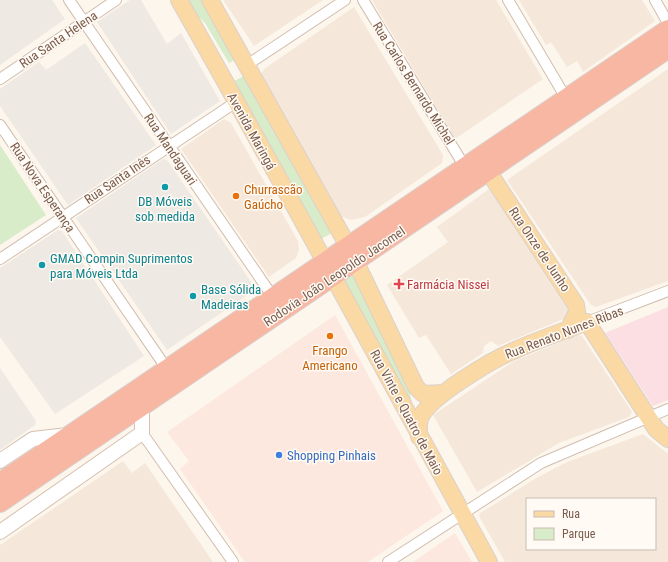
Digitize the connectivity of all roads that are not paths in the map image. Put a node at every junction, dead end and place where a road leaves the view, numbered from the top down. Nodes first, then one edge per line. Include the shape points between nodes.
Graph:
1 (69, 0) edge
2 (116, 0) edge
3 (179, 0) edge
4 (210, 0) edge
5 (345, 0) edge
6 (363, 0) edge
7 (508, 0) edge
8 (655, 0) edge
9 (84, 22) junction
10 (668, 23) edge
11 (668, 29) edge
12 (668, 49) edge
13 (247, 65) junction
14 (0, 78) edge
15 (225, 80) junction
16 (566, 98) junction
17 (236, 102) junction
18 (0, 125) edge
19 (169, 145) junction
20 (465, 167) junction
21 (488, 171) junction
22 (63, 216) junction
23 (352, 254) junction
24 (0, 259) edge
25 (329, 269) junction
26 (668, 291) edge
27 (273, 297) junction
28 (587, 322) junction
29 (568, 330) junction
30 (167, 370) junction
31 (444, 393) junction
32 (142, 407) junction
33 (668, 409) edge
34 (649, 417) junction
35 (142, 433) junction
36 (71, 434) junction
37 (419, 437) junction
38 (668, 440) edge
39 (0, 462) edge
40 (0, 482) edge
41 (0, 503) edge
42 (462, 513) junction
43 (0, 532) edge
44 (233, 562) edge
45 (388, 562) edge
46 (489, 562) edge

1 - 9 street, Rua Mandaguari
2 - 9 street, Rua Santa Helena
3 - 15 main road, Avenida Maringá
4 - 13 main road
5 - 13 street
6 - 20 street, Rua Carlos Bernardo Michel
7 - 16 street
8 - 10 street
9 - 14 street, Rua Santa Helena
9 - 19 street, Rua Mandaguari
11 - 16 highway, Rodovia João Leopoldo Jacomel
12 - 21 highway, Rodovia João Leopoldo Jacomel
13 - 15 main road
13 - 23 main road
15 - 17 main road, Avenida Maringá
16 - 20 highway, Rodovia João Leopoldo Jacomel
17 - 19 street, Rua Santa Inês
17 - 25 main road, Avenida Maringá
18 - 22 street, Rua Nova Esperança
19 - 22 street, Rua Santa Inês
19 - 27 street, Rua Mandaguari
20 - 23 highway, Rodovia João Leopoldo Jacomel
21 - 23 highway, Rodovia João Leopoldo Jacomel
21 - 29 main road, Rua Onze de Junho via 576,305 577,312
22 - 24 street, Rua Santa Inês
22 - 30 street, Rua Nova Esperança
23 - 25 highway, Rodovia João Leopoldo Jacomel
23 - 31 main road, Rua Vinte e Quatro de Maio via 416,387 423,394
25 - 27 highway, Rodovia João Leopoldo Jacomel
25 - 32 highway, Rodovia João Leopoldo Jacomel
25 - 37 main road, Rua Vinte e Quatro de Maio
26 - 28 street, Rua Renato Nunes Ribas
27 - 30 highway, Rodovia João Leopoldo Jacomel
28 - 29 main road, Rua Renato Nunes Ribas
28 - 34 main road
29 - 31 main road, Rua Renato Nunes Ribas via 512,351
30 - 36 highway, Rodovia João Leopoldo Jacomel
31 - 37 main road, Rua Renato Nunes Ribas via 420,418
32 - 35 street
32 - 41 highway, Rodovia João Leopoldo Jacomel
33 - 34 street
34 - 38 main road via 656,429
34 - 42 street via 542,463
35 - 43 street
35 - 44 street
36 - 39 street, Rodovia João Leopoldo Jacomel via 33,439
36 - 40 highway, Rodovia João Leopoldo Jacomel
37 - 42 main road, Rua Vinte e Quatro de Maio
42 - 45 street
42 - 46 main road, Rua Vinte e Quatro de Maio

